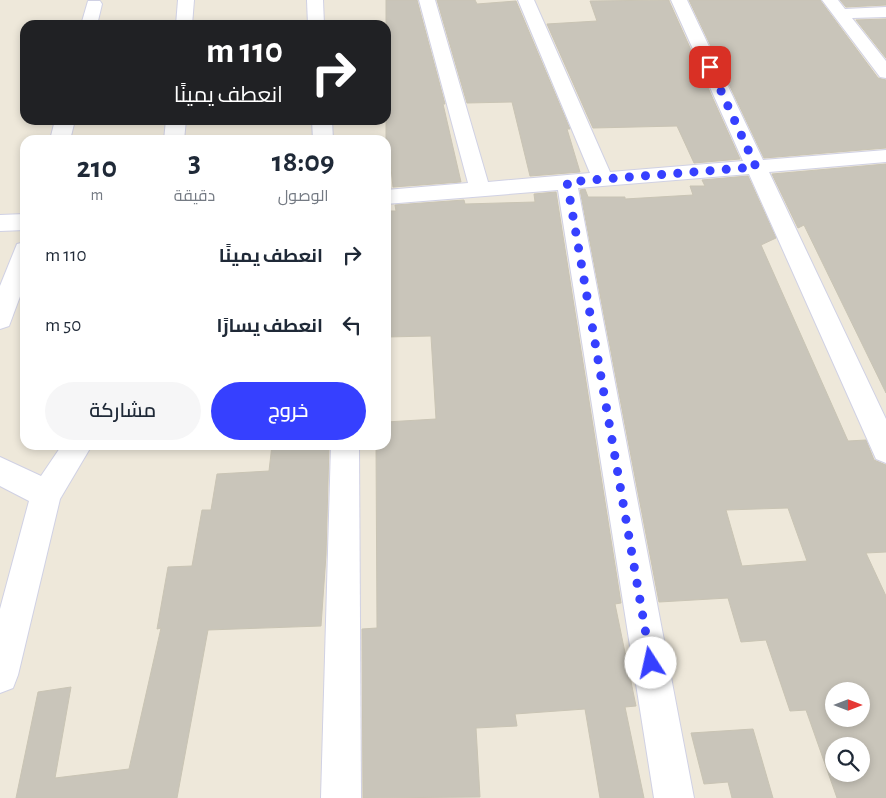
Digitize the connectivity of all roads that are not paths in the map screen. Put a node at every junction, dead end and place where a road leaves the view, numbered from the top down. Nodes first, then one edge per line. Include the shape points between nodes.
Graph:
1 (186, 0) edge
2 (315, 0) edge
3 (427, 0) edge
4 (526, 0) edge
5 (679, 0) edge
6 (830, 0) edge
7 (94, 4) dead end
8 (886, 12) edge
9 (841, 14) junction
10 (89, 20) edge
11 (184, 20) edge
12 (316, 20) edge
13 (886, 73) edge
14 (886, 156) edge
15 (756, 167) junction
16 (603, 179) junction
17 (567, 182) junction
18 (480, 190) junction
19 (391, 197) edge
20 (20, 222) edge
21 (0, 223) edge
22 (20, 264) edge
23 (0, 319) edge
24 (75, 450) edge
25 (345, 450) edge
26 (886, 450) edge
27 (0, 471) edge
28 (46, 494) junction
29 (0, 675) edge
30 (341, 798) edge
31 (674, 798) edge

1 - 11 street
2 - 12 street
3 - 18 street
4 - 16 street
5 - 15 street
6 - 9 street
7 - 10 street
8 - 9 street
9 - 13 street
14 - 15 street
15 - 16 street
15 - 26 street
16 - 17 street
17 - 18 street
17 - 31 street
18 - 19 street
20 - 21 street
22 - 23 street
24 - 28 street
25 - 30 street
27 - 28 street
28 - 29 street

